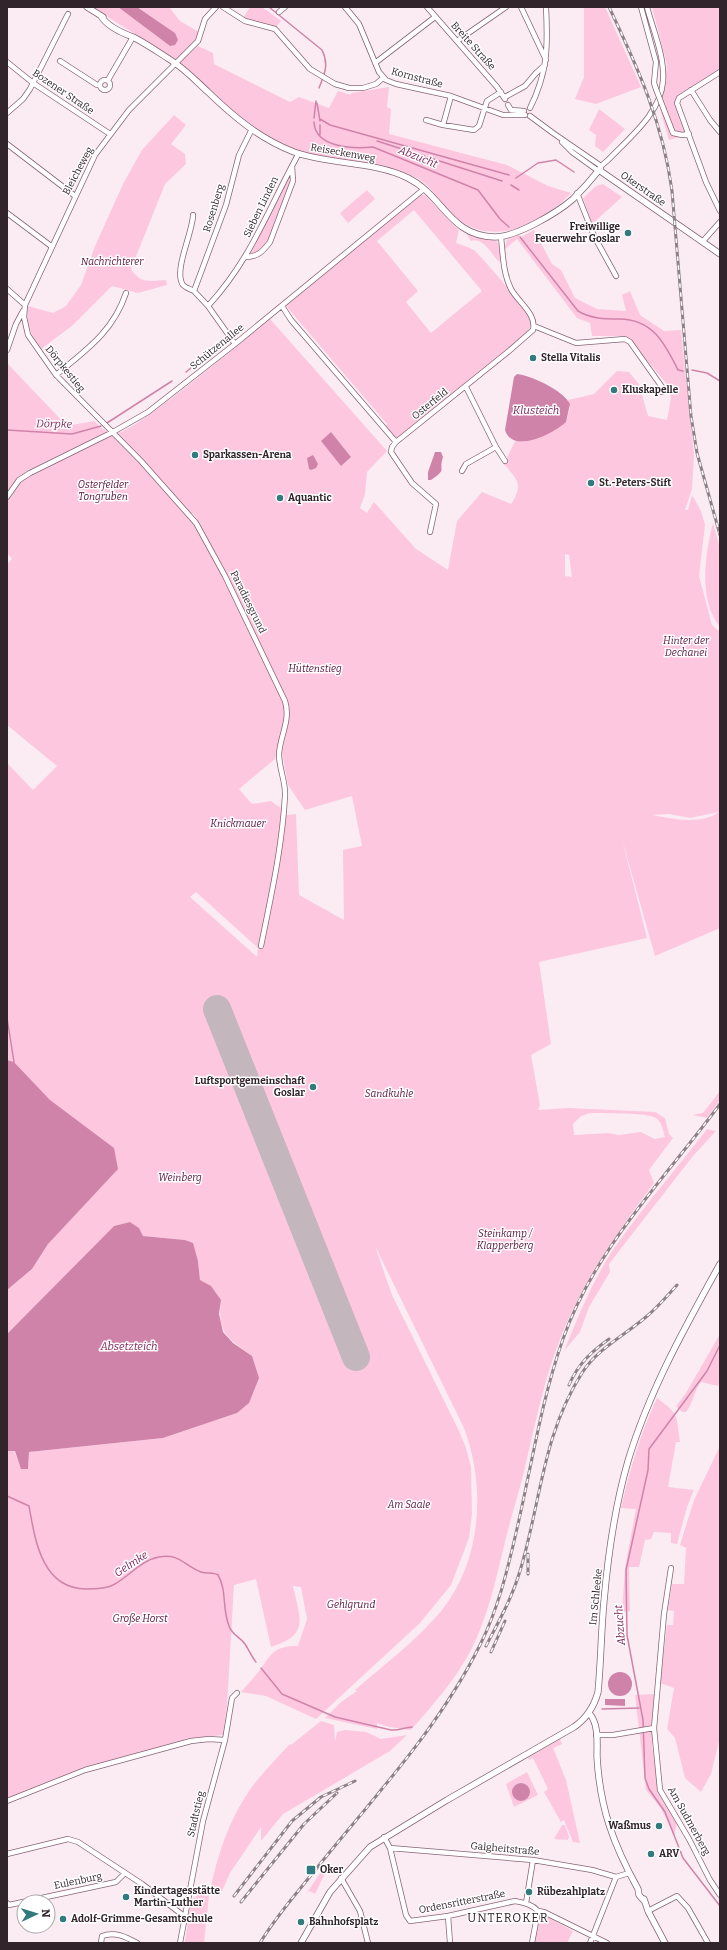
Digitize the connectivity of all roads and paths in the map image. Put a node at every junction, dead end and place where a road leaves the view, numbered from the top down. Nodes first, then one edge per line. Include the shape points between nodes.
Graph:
1 (87, 7) edge
2 (216, 7) edge
3 (223, 7) edge
4 (284, 7) edge
5 (345, 7) edge
6 (427, 7) edge
7 (506, 7) edge
8 (521, 7) edge
9 (546, 7) edge
10 (641, 7) edge
11 (647, 7) edge
12 (280, 12) dead end
13 (68, 14) dead end
14 (435, 17) junction
15 (133, 37) junction
16 (457, 41) junction
17 (60, 61) dead end
18 (7, 62) edge
19 (375, 63) junction
20 (545, 63) junction
21 (175, 64) junction
22 (720, 72) edge
23 (383, 78) junction
24 (108, 80) junction
25 (33, 83) junction
26 (100, 85) junction
27 (691, 90) junction
28 (501, 92) junction
29 (450, 96) junction
30 (508, 105) dead end
31 (485, 108) junction
32 (7, 113) edge
33 (526, 114) junction
34 (426, 120) dead end
35 (443, 125) junction
36 (252, 130) junction
37 (720, 132) edge
38 (110, 134) junction
39 (689, 134) junction
40 (7, 144) edge
41 (299, 153) junction
42 (292, 165) junction
43 (600, 169) junction
44 (424, 189) junction
45 (578, 193) junction
46 (75, 196) junction
47 (720, 211) edge
48 (7, 214) edge
49 (193, 215) dead end
50 (720, 222) edge
51 (692, 233) junction
52 (499, 237) junction
53 (704, 240) junction
54 (51, 246) junction
55 (720, 250) edge
56 (720, 254) edge
57 (246, 257) junction
58 (616, 276) dead end
59 (7, 289) edge
60 (194, 291) junction
61 (126, 293) dead end
62 (25, 305) junction
63 (208, 306) junction
64 (282, 306) junction
65 (23, 311) junction
66 (534, 326) junction
67 (235, 344) junction
68 (7, 350) edge
69 (56, 376) junction
70 (466, 387) junction
71 (662, 392) dead end
72 (113, 432) junction
73 (396, 442) junction
74 (496, 447) junction
75 (505, 461) dead end
76 (462, 471) dead end
77 (7, 497) edge
78 (430, 532) dead end
79 (262, 946) dead end
80 (720, 1264) edge
81 (671, 1568) dead end
82 (237, 1693) dead end
83 (589, 1713) junction
84 (651, 1728) junction
85 (596, 1735) junction
86 (225, 1740) junction
87 (7, 1801) edge
88 (384, 1837) junction
89 (390, 1848) junction
90 (7, 1854) edge
91 (532, 1860) junction
92 (125, 1873) junction
93 (628, 1873) junction
94 (616, 1877) junction
95 (341, 1878) junction
96 (720, 1895) edge
97 (526, 1903) junction
98 (8, 1904) edge
99 (648, 1910) junction
100 (538, 1911) junction
101 (184, 1916) junction
102 (448, 1916) junction
103 (592, 1937) junction
104 (100, 1943) edge
105 (137, 1943) edge
106 (180, 1943) edge
107 (301, 1943) edge
108 (368, 1943) edge
109 (450, 1943) edge
110 (532, 1943) edge
111 (590, 1943) edge
112 (607, 1943) edge
113 (665, 1943) edge
114 (708, 1943) edge

1 - 15 main road, Reiseckenweg
2 - 21 street, Bleicheweg via 205,19 198,41
3 - 23 street via 245,21 275,29 307,66 324,78 346,87 358,88 374,85
4 - 12 street
5 - 19 street, Kornstraße via 359,24
6 - 14 street, Breite Straße
7 - 16 street
8 - 20 street
9 - 20 street via 548,43
10 - 39 street, bridge via 656,62 656,89 673,133
11 - 43 street via 662,62 663,88 652,112
13 - 25 street
14 - 16 street, Breite Straße
14 - 19 street
15 - 21 main road, Reiseckenweg
15 - 24 street
16 - 28 street, Breite Straße
17 - 26 street
18 - 25 street, Bozener Straße
19 - 23 street, Kornstraße
20 - 28 street, Breite Straße via 525,86 505,98
20 - 33 street via 538,89 530,108 526,108
21 - 36 main road, Reiseckenweg
21 - 38 street, Bleicheweg via 140,97
22 - 27 street
23 - 29 street, Kornstraße via 396,84
24 - 26 street via 102,80
24 - 26 street via 108,89 103,89
25 - 32 street via 23,99
25 - 38 street, Bozener Straße
27 - 37 street
27 - 39 street via 677,103
28 - 31 street via 487,101
29 - 31 street, Kornstraße
29 - 35 street
30 - 33 street via 511,110
31 - 33 street, Kornstraße via 504,114
31 - 35 street via 479,126 474,130
33 - 43 street, Okerstraße via 557,136 572,152
34 - 35 street
36 - 41 main road, Reiseckenweg
36 - 60 street, Rosenberg via 239,155 226,205
38 - 46 street, Bleicheweg via 92,160
39 - 47 street via 706,182
40 - 46 street
41 - 42 street, Sieben Linden
41 - 44 main road, Reiseckenweg via 388,171 408,178
42 - 57 street, Sieben Linden
42 - 57 street, Sieben Linden via 293,181 270,242 255,257
43 - 45 main road, Reiseckenweg
43 - 51 main road, Okerstraße
44 - 52 main road, Reiseckenweg via 466,230 483,236
44 - 64 street, Schützenallee
45 - 52 main road, Reiseckenweg via 526,229
45 - 58 street via 597,242
46 - 54 street, Bleicheweg
48 - 54 street
49 - 60 street, Rosenberg via 193,228 183,260 181,277 184,286
50 - 53 street
51 - 53 main road, Okerstraße
51 - 56 main road, Okerstraße
52 - 66 street via 507,280 512,291 531,315
53 - 55 main road, Okerstraße
54 - 62 street, Bleicheweg
57 - 63 street, Sieben Linden
59 - 62 street
60 - 63 street, Rosenberg
61 - 69 street via 118,314 106,332
62 - 65 street
63 - 67 street, Rosenberg
64 - 67 street, Schützenallee
64 - 73 street via 291,320
65 - 68 street
65 - 69 street, Dörpkestieg via 28,335
66 - 70 street, Osterfeld via 530,333
66 - 71 street via 576,343 627,340 658,382
67 - 72 street, Schützenallee via 148,412
69 - 72 street, Dörpkestieg
70 - 73 street, Osterfeld
70 - 74 street
72 - 77 street, Schützenallee via 30,473 16,484
72 - 79 street, Paradiesgrund via 196,523 229,583 285,701 287,717 279,755 285,788 284,811 278,869
73 - 78 street via 391,452 412,483 436,504
74 - 75 street
74 - 76 street via 466,464
80 - 83 main road, Im Schleeke via 669,1357 628,1462 606,1583 598,1692
81 - 84 street, Am Sudmerberg
82 - 86 street, Stadtstieg via 232,1698
83 - 85 main road via 596,1721
83 - 88 main road, Im Schleeke via 574,1727
84 - 85 street via 613,1735
84 - 96 street, Am Sudmerberg via 660,1790
85 - 93 main road via 604,1813
86 - 87 street via 190,1741 85,1770
86 - 101 street, Stadtstieg via 203,1821
88 - 89 street
88 - 95 main road, Im Schleeke via 364,1852
89 - 91 street, Galgheitstraße
89 - 102 street, Ordensritterstraße via 408,1919 413,1921
90 - 92 street, Eulenburg via 68,1839 78,1842
91 - 94 street, Galgheitstraße via 592,1870
91 - 97 street
92 - 98 street, Eulenburg via 116,1882
92 - 101 street, Eulenburg
93 - 94 street
93 - 99 main road
94 - 103 street
95 - 107 main road, Im Schleeke via 322,1904
95 - 108 street via 360,1911
97 - 100 street
97 - 102 street, Ordensritterstraße via 513,1902
99 - 113 main road
99 - 114 street via 677,1896 688,1908
100 - 103 street
100 - 110 street
101 - 106 street, Stadtstieg
102 - 109 street
103 - 111 street
103 - 112 street
104 - 105 street via 102,1936 121,1935

